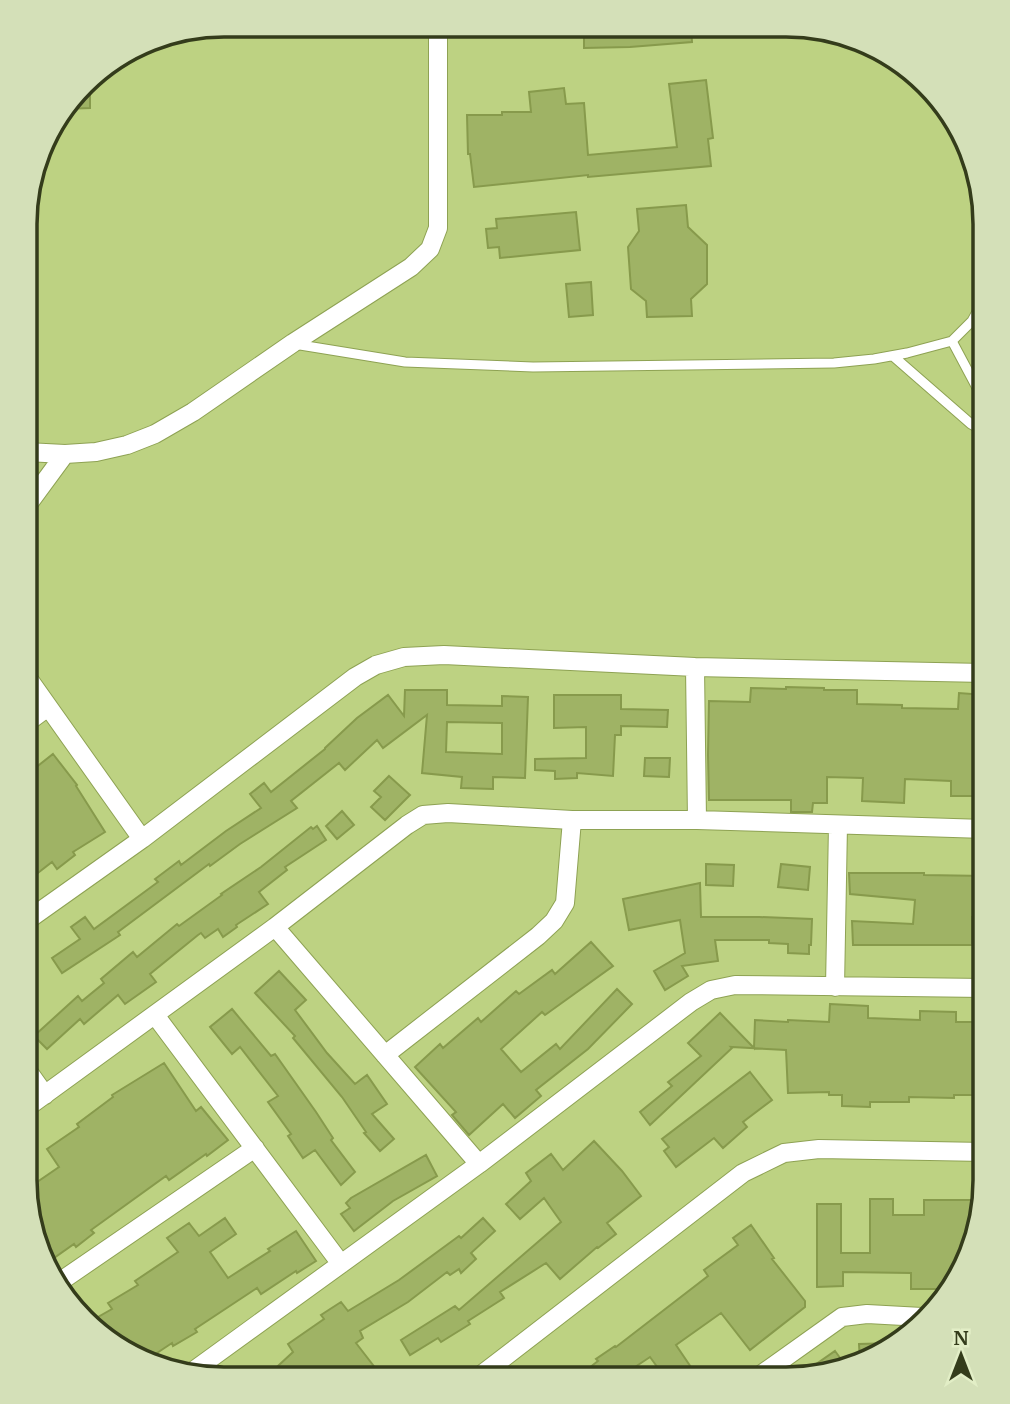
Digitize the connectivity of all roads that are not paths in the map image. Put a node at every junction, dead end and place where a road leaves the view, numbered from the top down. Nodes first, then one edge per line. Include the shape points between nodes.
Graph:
1 (438, 37) edge
2 (973, 319) edge
3 (952, 341) junction
4 (293, 344) junction
5 (892, 356) junction
6 (973, 380) edge
7 (973, 425) edge
8 (37, 453) edge
9 (65, 454) junction
10 (37, 492) edge
11 (695, 667) junction
12 (973, 673) edge
13 (37, 691) edge
14 (48, 707) junction
15 (37, 715) edge
16 (572, 820) junction
17 (697, 820) junction
18 (838, 825) junction
19 (973, 829) edge
20 (142, 839) junction
21 (37, 913) edge
22 (275, 928) junction
23 (835, 987) junction
24 (973, 988) edge
25 (155, 1015) junction
26 (385, 1055) junction
27 (37, 1084) edge
28 (45, 1095) junction
29 (37, 1101) edge
30 (255, 1148) junction
31 (973, 1152) edge
32 (479, 1164) junction
33 (341, 1264) junction
34 (65, 1278) edge
35 (913, 1317) edge
36 (200, 1366) edge
37 (491, 1367) edge
38 (772, 1367) edge

1 - 4 street via 438,228 430,249 411,267
2 - 3 lane
3 - 5 lane
3 - 6 lane
4 - 5 lane via 405,362 533,368 834,363
4 - 9 street via 155,433 127,445
5 - 7 lane
8 - 9 street
9 - 10 street
11 - 12 street
11 - 17 street
11 - 20 street via 444,655 404,657 376,665
13 - 14 street
14 - 15 street
14 - 20 street
16 - 17 street
16 - 22 street via 424,815
16 - 26 street via 565,903 554,921
17 - 18 street
18 - 19 street
18 - 23 street
20 - 21 street
22 - 25 street
22 - 26 street
23 - 24 street
23 - 32 street via 735,985 711,990
25 - 28 street
25 - 30 street
26 - 32 street
27 - 28 street
28 - 29 street
30 - 33 street
30 - 34 street
31 - 37 street via 819,1149 784,1153 743,1173
32 - 33 street
33 - 36 street
35 - 38 street via 842,1317

